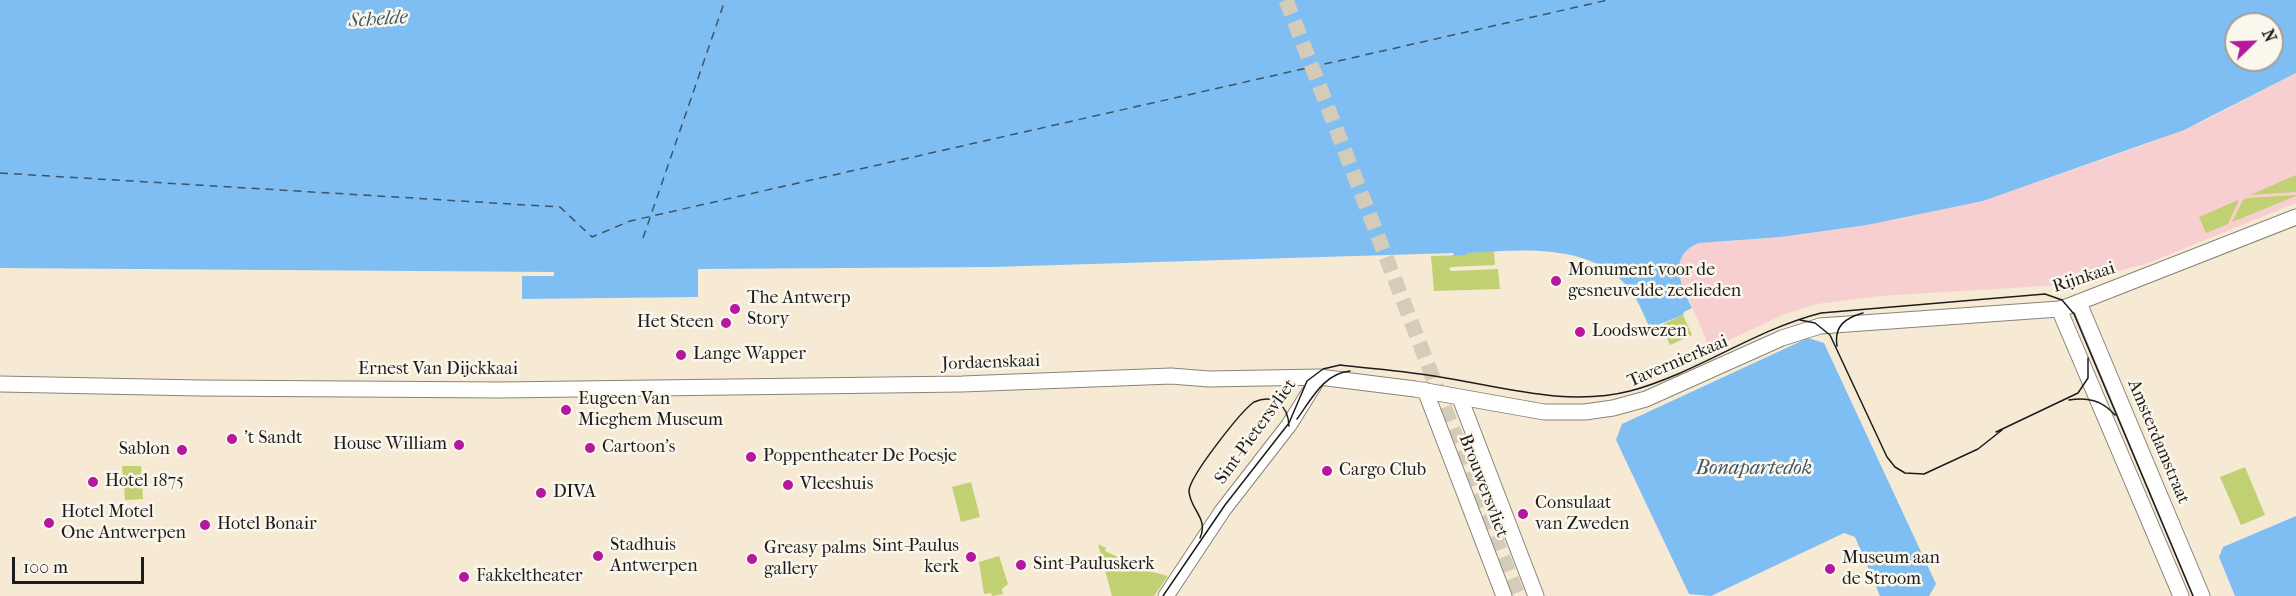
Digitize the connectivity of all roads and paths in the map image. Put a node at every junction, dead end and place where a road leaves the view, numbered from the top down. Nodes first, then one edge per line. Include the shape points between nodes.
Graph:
1 (2296, 217) edge
2 (2079, 303) junction
3 (2059, 309) junction
4 (1836, 324) joint
5 (1319, 378) junction
6 (0, 384) edge
7 (717, 387) joint
8 (1425, 390) junction
9 (1460, 398) junction
10 (1166, 596) edge
11 (1504, 596) edge
12 (1536, 596) edge
13 (2181, 596) edge
14 (2202, 596) edge

1 - 2 street, Rijnkaai
2 - 3 street, Rijnkaai
2 - 14 street, Amsterdamstraat
3 - 4 street, Rijnkaai
3 - 13 street
4 - 9 street, Tavernierkaai via 1793,334 1658,395 1603,410 1544,412
5 - 7 street, Jordaenskaai via 1171,376
5 - 8 street, Tavernierkaai
5 - 10 street, Sint-Pietersvliet
6 - 7 street, Ernest Van Dijckkaai via 476,390
8 - 9 street, Tavernierkaai
8 - 11 street, Brouwersvliet
9 - 12 street, Brouwersvliet

